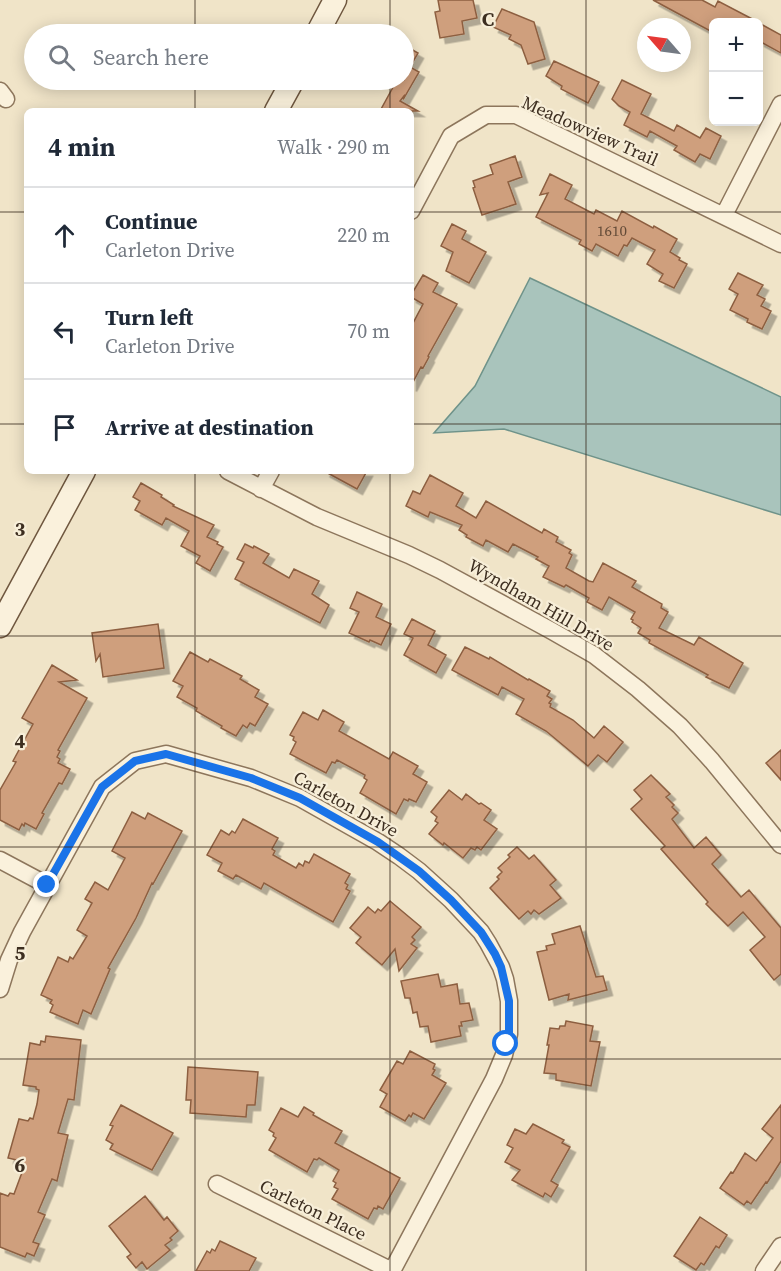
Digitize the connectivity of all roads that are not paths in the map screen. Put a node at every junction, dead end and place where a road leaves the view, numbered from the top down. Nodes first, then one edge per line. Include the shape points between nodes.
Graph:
1 (330, 2) edge
2 (321, 24) edge
3 (288, 90) edge
4 (781, 104) edge
5 (278, 108) edge
6 (414, 205) edge
7 (724, 215) junction
8 (781, 244) edge
9 (82, 474) edge
10 (234, 474) edge
11 (269, 474) edge
12 (261, 489) junction
13 (0, 626) edge
14 (780, 841) edge
15 (0, 860) edge
16 (47, 885) junction
17 (0, 989) edge
18 (217, 1184) dead end
19 (781, 1246) edge
20 (392, 1271) edge
21 (764, 1271) edge

1 - 2 street
3 - 5 street
4 - 7 street
6 - 7 street, Meadowview Trail via 451,136 486,115 516,116
7 - 8 street, Meadowview Trail
9 - 13 street
10 - 12 street, Wyndham Hill Drive
11 - 12 street
12 - 14 street, Wyndham Hill Drive via 440,570 594,655 639,688 680,726
15 - 16 street
16 - 17 street, Carleton Drive via 9,960
16 - 20 street, Carleton Drive via 102,787 135,761 166,754 251,778 308,802 399,856 467,916 501,967 509,1001 509,1034 494,1080
18 - 20 street, Carleton Place
19 - 21 street

